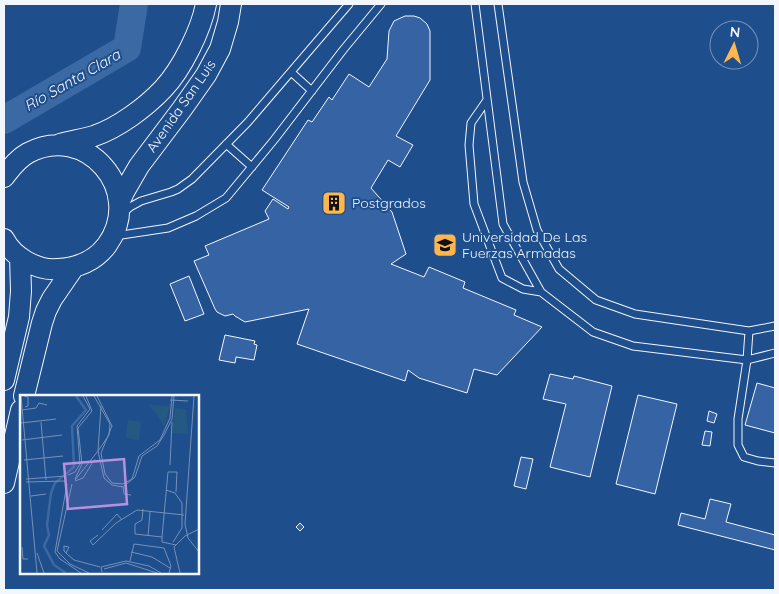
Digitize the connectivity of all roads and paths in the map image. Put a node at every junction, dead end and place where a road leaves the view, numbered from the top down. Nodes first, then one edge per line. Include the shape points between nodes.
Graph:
1 (206, 4) edge
2 (231, 4) edge
3 (349, 4) edge
4 (381, 4) edge
5 (475, 4) edge
6 (498, 4) edge
7 (291, 72) junction
8 (312, 91) junction
9 (487, 100) junction
10 (226, 144) junction
11 (44, 147) junction
12 (252, 167) junction
13 (7, 168) edge
14 (119, 210) junction
15 (112, 237) junction
16 (4, 239) edge
17 (20, 257) junction
18 (74, 267) junction
19 (540, 292) junction
20 (775, 326) edge
21 (749, 331) junction
22 (775, 353) edge
23 (747, 360) junction
24 (4, 380) edge
25 (24, 395) edge
26 (20, 414) edge
27 (775, 463) edge
28 (4, 483) edge

1 - 11 street, Avenida San Luis via 196,37 181,64 151,100 132,116 94,136
2 - 14 street, Avenida San Luis via 220,49 211,66 134,173
3 - 7 lane
4 - 8 lane
5 - 9 lane
6 - 21 lane via 523,182 537,230 559,269 596,300 635,314
7 - 8 lane
7 - 10 lane
8 - 12 lane
9 - 19 lane via 503,224
9 - 19 lane via 471,123 470,130 474,204 502,278
10 - 12 lane
10 - 14 lane via 178,189
11 - 13 street via 28,153
11 - 14 street via 74,148 100,163 116,188
12 - 15 lane via 226,198 196,216 168,228
14 - 15 street, Avenida San Luis
15 - 18 street via 90,261
16 - 17 street
17 - 18 street via 36,266 55,270
17 - 24 street via 19,317
18 - 25 street via 46,311
19 - 23 lane via 593,332 632,346
20 - 21 lane
21 - 23 lane
22 - 23 lane
23 - 27 lane via 738,419 738,445 744,457
26 - 28 street

